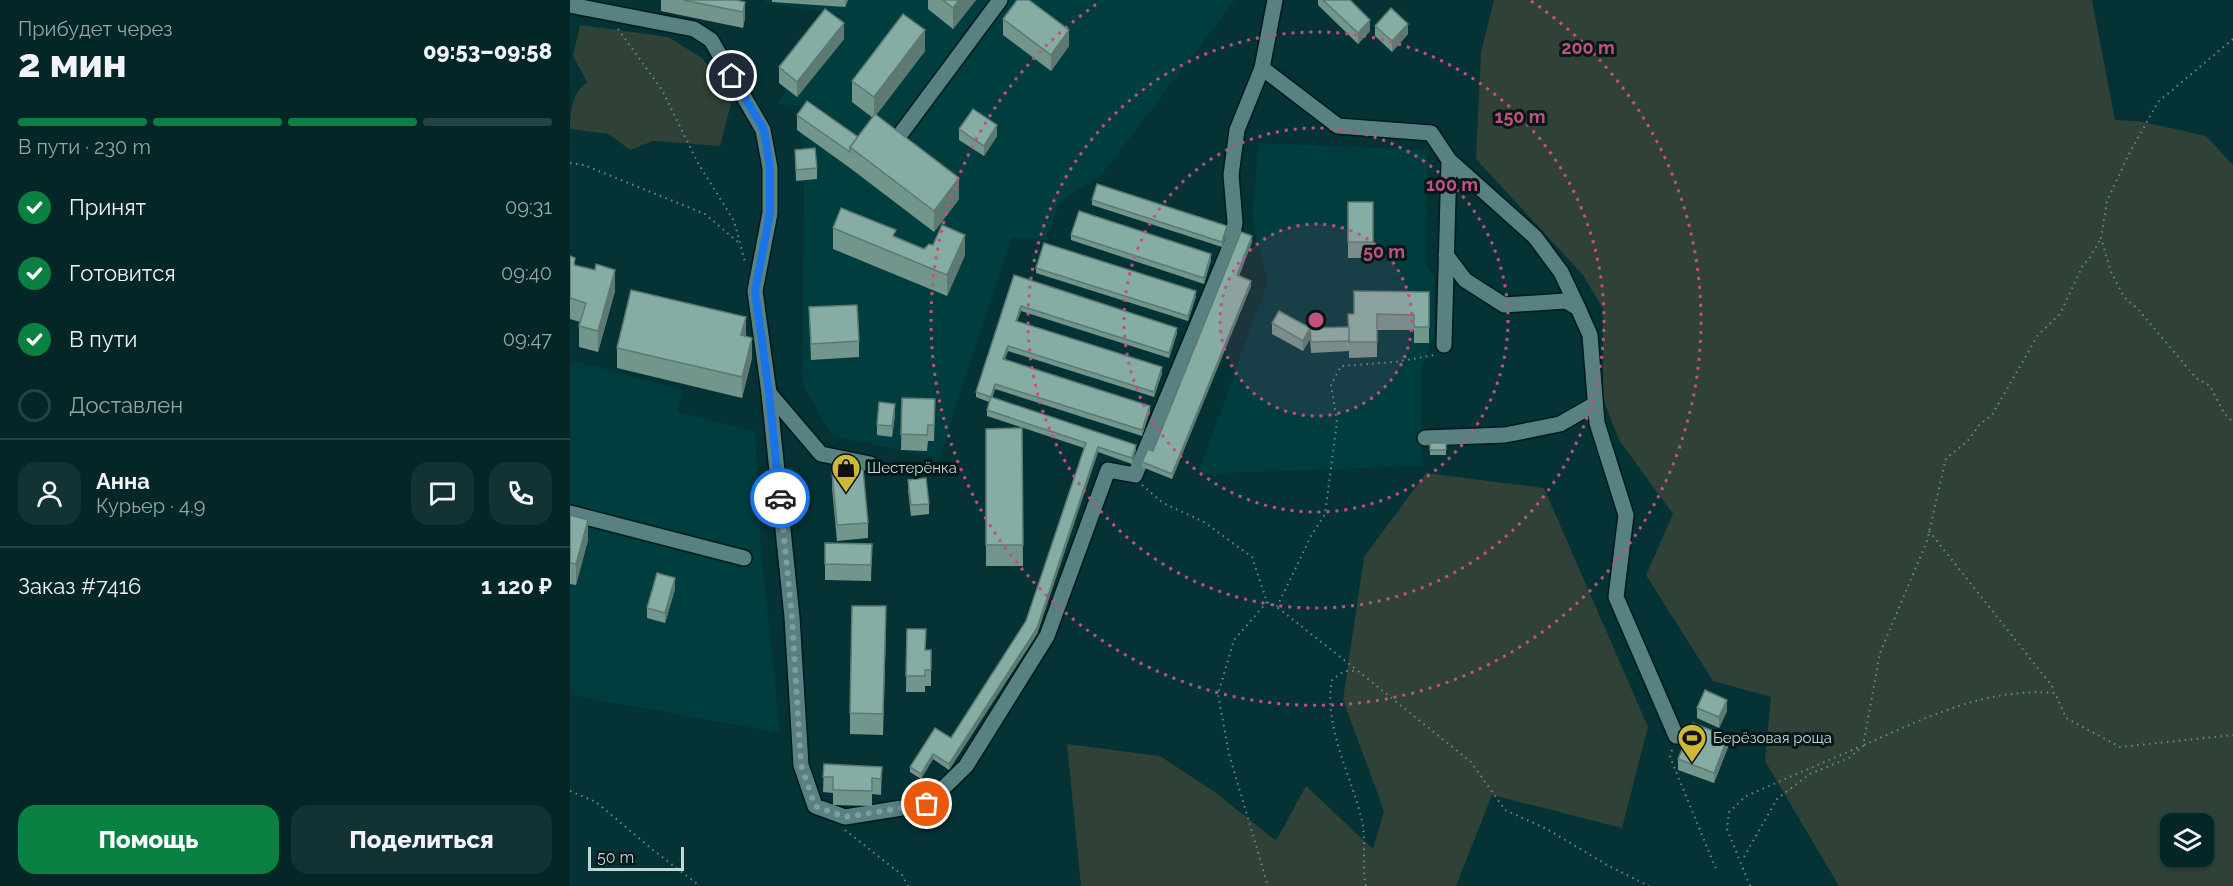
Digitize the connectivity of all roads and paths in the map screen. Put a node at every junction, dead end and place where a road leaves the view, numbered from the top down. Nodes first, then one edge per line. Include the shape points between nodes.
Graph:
1 (1000, 0) edge
2 (1275, 0) edge
3 (570, 5) edge
4 (606, 12) junction
5 (2233, 39) edge
6 (1262, 68) junction
7 (902, 132) edge
8 (1449, 160) junction
9 (570, 163) edge
10 (2101, 238) junction
11 (739, 243) junction
12 (1446, 255) junction
13 (746, 262) dead end
14 (1578, 308) junction
15 (1444, 345) joint
16 (769, 393) junction
17 (1595, 404) junction
18 (2233, 422) edge
19 (1425, 438) dead end
20 (870, 464) dead end
21 (1134, 475) junction
22 (570, 513) edge
23 (1929, 531) junction
24 (744, 558) dead end
25 (1267, 602) junction
26 (1277, 607) junction
27 (1358, 671) junction
28 (2055, 693) junction
29 (2233, 735) edge
30 (1676, 736) joint
31 (1863, 746) junction
32 (570, 791) edge
33 (841, 827) dead end
34 (1744, 857) dead end
35 (1716, 869) dead end
36 (700, 886) edge
37 (908, 886) edge
38 (1268, 886) edge
39 (1366, 886) edge
40 (1649, 886) edge
41 (1750, 886) edge

1 - 7 street
2 - 6 street
3 - 4 street
4 - 11 path via 662,90 698,163 734,221
4 - 16 street via 694,29 711,40 764,130 770,168 770,213 755,291
5 - 10 path via 2158,102 2107,201
6 - 8 street via 1338,126 1431,133
6 - 21 street via 1237,130 1231,175 1235,222 1232,242
8 - 12 street
8 - 14 street via 1535,237 1561,272
9 - 11 path via 584,165 705,214
10 - 18 path via 2111,272 2124,297 2196,378 2210,386
10 - 23 path via 2083,265 2060,314 2038,334 1992,415 1946,458
11 - 13 path
12 - 14 street via 1465,280 1504,304 1566,301
12 - 15 street
14 - 17 street via 1590,335
15 - 26 path via 1434,356 1341,366 1331,385 1337,422 1324,514
16 - 20 street via 821,454
16 - 21 street via 792,617 801,765 815,806 845,817 927,804 966,766 1047,636 1108,470
17 - 19 street via 1560,424 1516,433
17 - 30 street via 1597,423 1626,515 1616,597
21 - 25 path via 1162,503 1204,522 1252,557
22 - 24 street
23 - 28 path
23 - 31 path via 1880,653
25 - 26 path
25 - 38 path via 1234,640 1218,694 1229,754
26 - 27 path
27 - 39 path via 1344,671 1332,681 1329,694 1338,747 1363,823
27 - 40 path via 1471,762 1505,810
28 - 29 path via 2066,718 2120,747
28 - 31 path via 2007,694 1943,710
30 - 35 path via 1670,757
31 - 34 path via 1849,758 1810,774 1778,799
31 - 41 path via 1746,796 1729,812 1727,829
32 - 36 path via 597,802
33 - 37 path via 902,875

